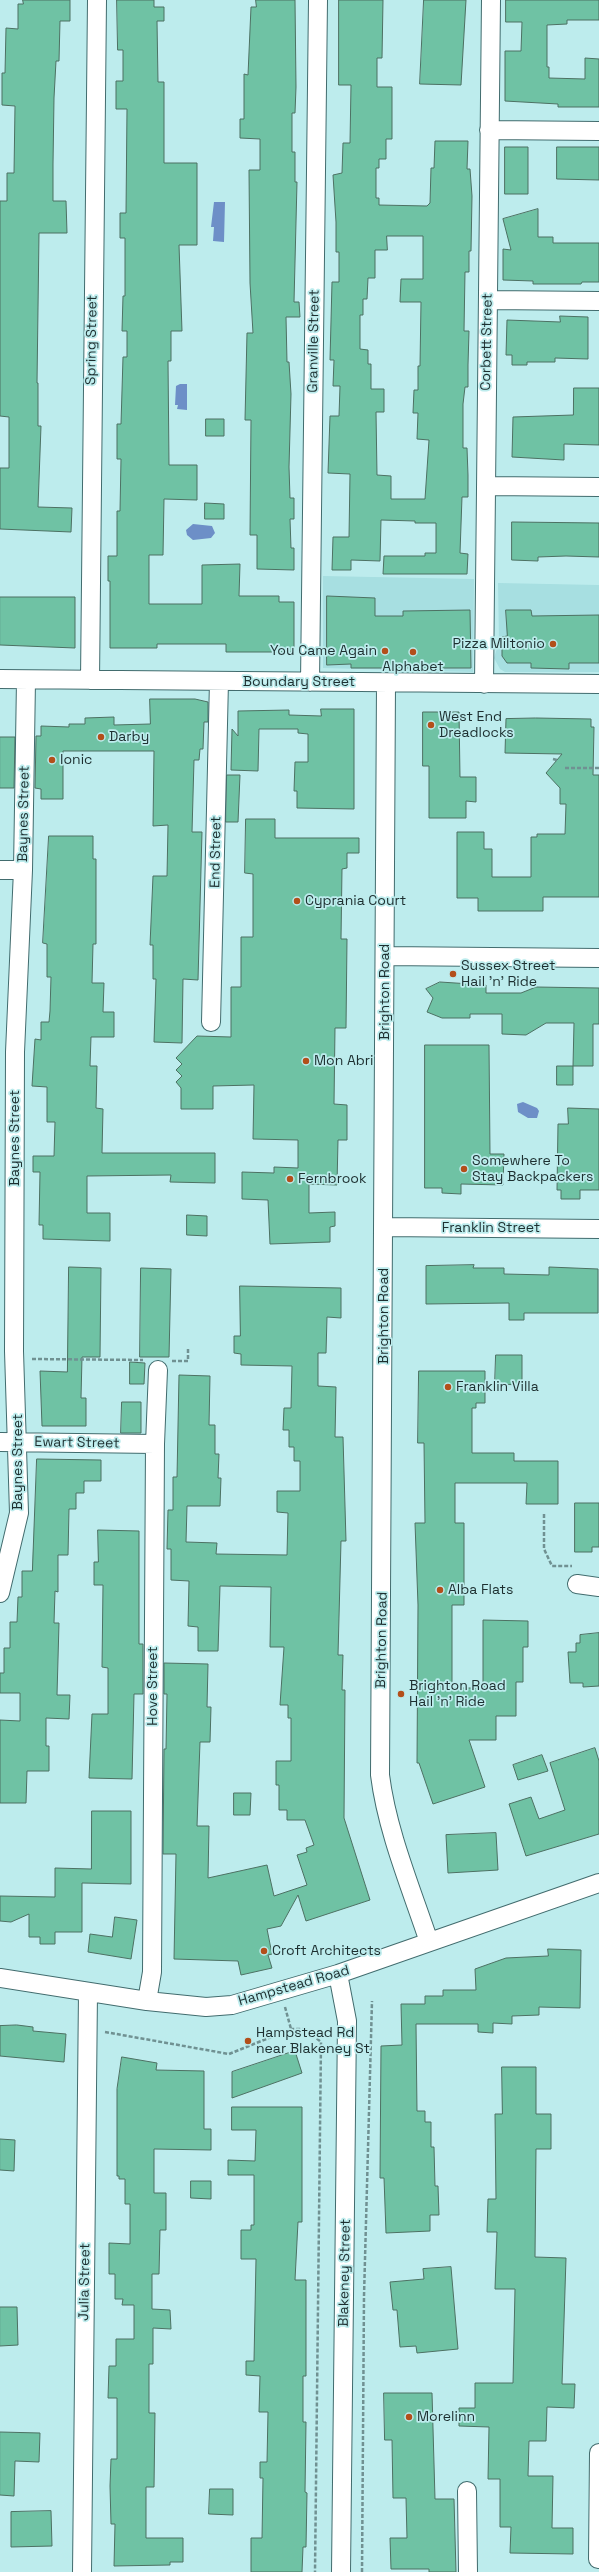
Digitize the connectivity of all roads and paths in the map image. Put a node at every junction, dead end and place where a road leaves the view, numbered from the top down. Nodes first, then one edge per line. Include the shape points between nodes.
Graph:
1 (96, 0) edge
2 (318, 0) edge
3 (491, 0) edge
4 (489, 130) junction
5 (599, 131) edge
6 (488, 300) junction
7 (599, 301) edge
8 (486, 486) junction
9 (599, 487) edge
10 (0, 679) edge
11 (26, 680) junction
12 (90, 680) junction
13 (219, 681) junction
14 (310, 682) junction
15 (386, 683) junction
16 (484, 684) junction
17 (599, 684) edge
18 (565, 768) dead end
19 (599, 768) edge
20 (0, 870) edge
21 (23, 870) junction
22 (385, 956) junction
23 (599, 958) edge
24 (211, 1022) dead end
25 (8, 1195) edge
26 (384, 1227) junction
27 (599, 1229) edge
28 (188, 1347) dead end
29 (23, 1359) dead end
30 (158, 1364) junction
31 (0, 1442) edge
32 (18, 1443) junction
33 (155, 1444) junction
34 (544, 1514) dead end
35 (576, 1566) dead end
36 (577, 1584) dead end
37 (599, 1587) edge
38 (0, 1593) edge
39 (599, 1883) edge
40 (429, 1942) junction
41 (338, 1974) junction
42 (0, 1978) edge
43 (281, 1991) junction
44 (88, 1992) junction
45 (147, 2001) junction
46 (372, 2001) dead end
47 (291, 2029) junction
48 (104, 2032) dead end
49 (599, 2453) edge
50 (467, 2491) dead end
51 (598, 2553) edge
52 (82, 2572) edge
53 (315, 2572) edge
54 (341, 2572) edge
55 (362, 2572) edge
56 (468, 2572) edge

1 - 12 street, Spring Street
2 - 14 street, Granville Street
3 - 4 street, Corbett Street
4 - 5 street
4 - 6 street, Corbett Street
6 - 7 street
6 - 8 street, Corbett Street
8 - 9 street
8 - 16 street, Corbett Street
10 - 11 street, Boundary Street
11 - 12 street, Boundary Street
11 - 21 street, Baynes Street
12 - 13 street, Boundary Street
13 - 14 street, Boundary Street
13 - 24 street, End Street
14 - 15 street, Boundary Street
15 - 16 street, Boundary Street
15 - 22 street, Brighton Road
16 - 17 street, Boundary Street
18 - 19 path
20 - 21 street
21 - 25 street, Baynes Street
22 - 23 street
22 - 26 street, Brighton Road
25 - 32 street, Baynes Street
26 - 27 street, Franklin Street
26 - 40 street, Brighton Road via 380,1775 382,1792 397,1846
28 - 30 path via 188,1361
29 - 30 path
30 - 33 street, Hove Street
31 - 32 street, Ewart Street
32 - 33 street, Ewart Street
32 - 38 street, Baynes Street via 18,1517
33 - 45 street, Hove Street via 152,1972
34 - 35 path via 544,1549 552,1566
36 - 37 street
39 - 40 street, Hampstead Road
40 - 41 street, Hampstead Road
41 - 43 street, Hampstead Road
41 - 54 street, Blakeney Street via 347,2021
42 - 44 street, Hampstead Road
43 - 45 street, Hampstead Road via 232,2004 206,2007
43 - 47 path
44 - 45 street, Hampstead Road
44 - 52 street, Julia Street
46 - 55 path via 364,2296
47 - 48 path via 229,2054
47 - 53 path via 304,2029 321,2042
49 - 51 street
50 - 56 street

